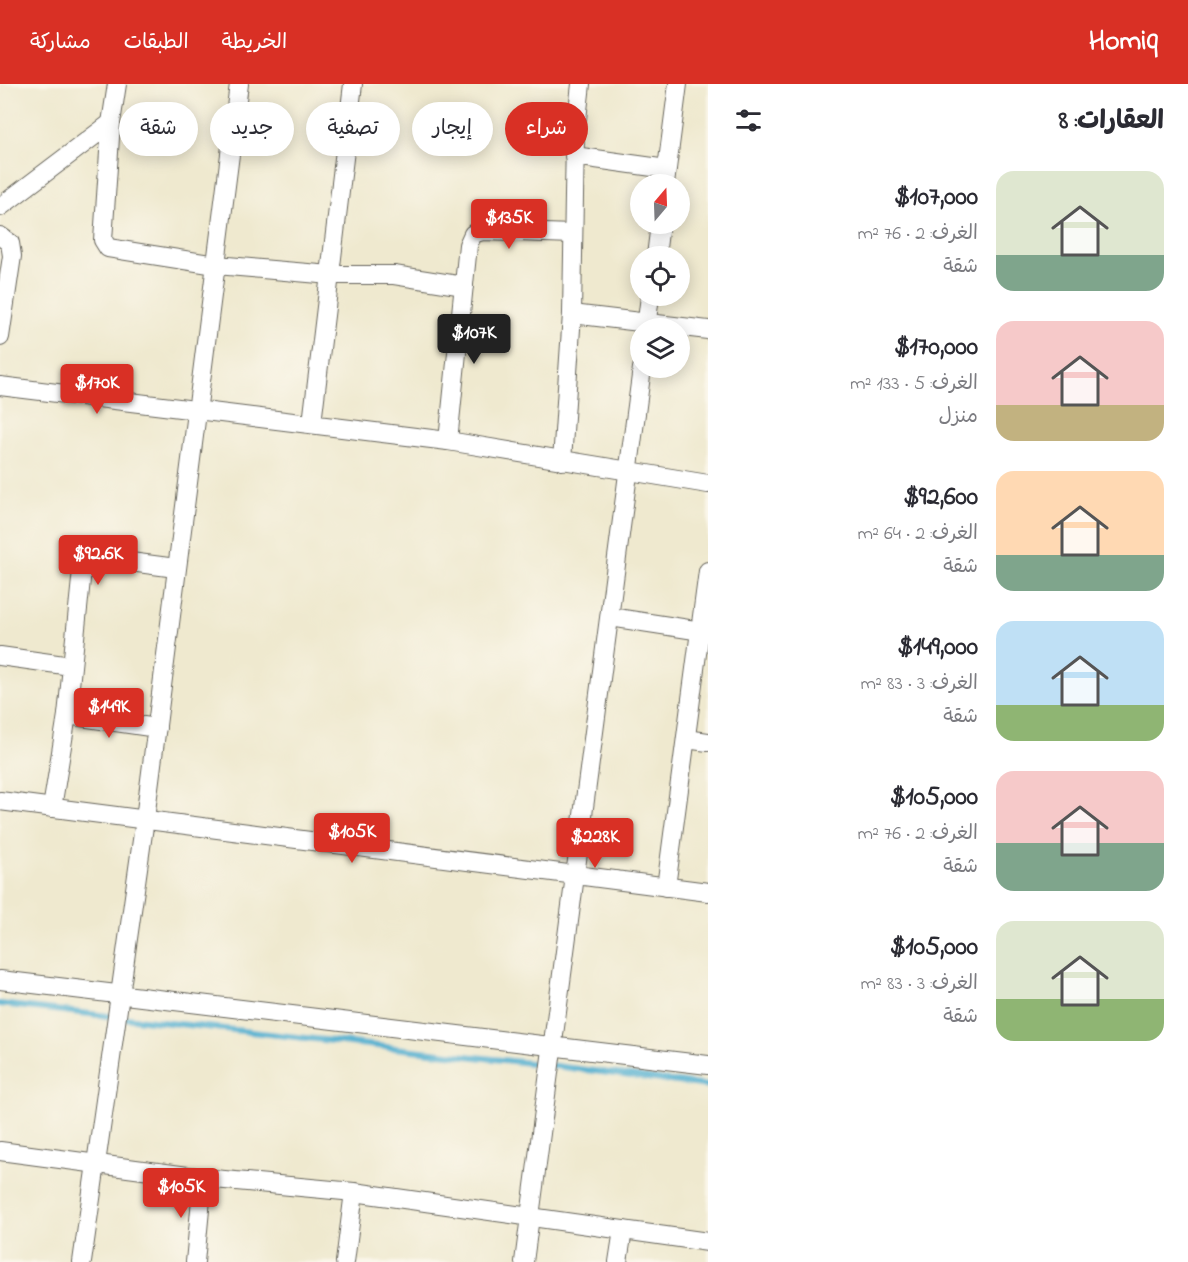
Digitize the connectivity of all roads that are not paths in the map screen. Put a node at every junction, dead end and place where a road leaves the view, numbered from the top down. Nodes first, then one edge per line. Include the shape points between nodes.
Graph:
1 (117, 84) edge
2 (238, 84) edge
3 (353, 84) edge
4 (580, 84) edge
5 (678, 84) edge
6 (578, 102) edge
7 (111, 123) junction
8 (574, 156) joint
9 (653, 174) edge
10 (666, 174) edge
11 (0, 207) edge
12 (573, 234) junction
13 (0, 236) edge
14 (216, 265) junction
15 (331, 275) junction
16 (464, 286) junction
17 (572, 314) junction
18 (630, 323) edge
19 (690, 329) edge
20 (708, 330) edge
21 (0, 337) edge
22 (641, 378) edge
23 (0, 386) edge
24 (197, 408) junction
25 (312, 423) junction
26 (448, 441) junction
27 (562, 461) junction
28 (630, 471) junction
29 (708, 484) edge
30 (176, 568) junction
31 (708, 571) edge
32 (610, 617) junction
33 (704, 631) edge
34 (0, 656) edge
35 (71, 666) junction
36 (67, 715) junction
37 (157, 728) junction
38 (686, 739) junction
39 (708, 742) edge
40 (0, 801) edge
41 (52, 808) junction
42 (145, 819) junction
43 (576, 875) junction
44 (666, 887) junction
45 (708, 892) edge
46 (0, 980) edge
47 (120, 994) junction
48 (551, 1047) junction
49 (708, 1065) edge
50 (0, 1151) edge
51 (95, 1163) junction
52 (202, 1178) junction
53 (354, 1192) junction
54 (531, 1216) junction
55 (623, 1230) junction
56 (708, 1242) edge
57 (82, 1262) edge
58 (195, 1262) edge
59 (345, 1262) edge
60 (524, 1262) edge
61 (618, 1262) edge

1 - 7 street
2 - 14 street
3 - 15 street
4 - 6 street
5 - 10 street
7 - 11 street
7 - 14 street via 104,245
8 - 9 street
8 - 12 street
12 - 16 street via 473,234 468,245
12 - 17 street
13 - 21 street via 10,243 12,256
14 - 15 street
14 - 24 street
15 - 16 street via 394,275
15 - 25 street
16 - 26 street
17 - 18 street
17 - 27 street
19 - 20 street
22 - 28 street
23 - 24 street
24 - 25 street
24 - 30 street
25 - 26 street
26 - 27 street
27 - 28 street
28 - 29 street
28 - 32 street
30 - 35 street via 100,558 88,562 82,570
30 - 37 street
31 - 33 street
32 - 33 street
32 - 43 street
33 - 38 street
34 - 35 street
35 - 36 street
36 - 37 street
36 - 41 street
37 - 42 street
38 - 39 street
38 - 44 street
40 - 41 street
41 - 42 street
42 - 43 street
42 - 47 street
43 - 44 street
43 - 48 street
44 - 45 street
46 - 47 street
47 - 48 street
47 - 51 street
48 - 49 street
48 - 54 street
50 - 51 street
51 - 52 street
51 - 57 street
52 - 53 street
52 - 58 street
53 - 54 street
53 - 59 street
54 - 55 street
54 - 60 street
55 - 56 street
55 - 61 street

